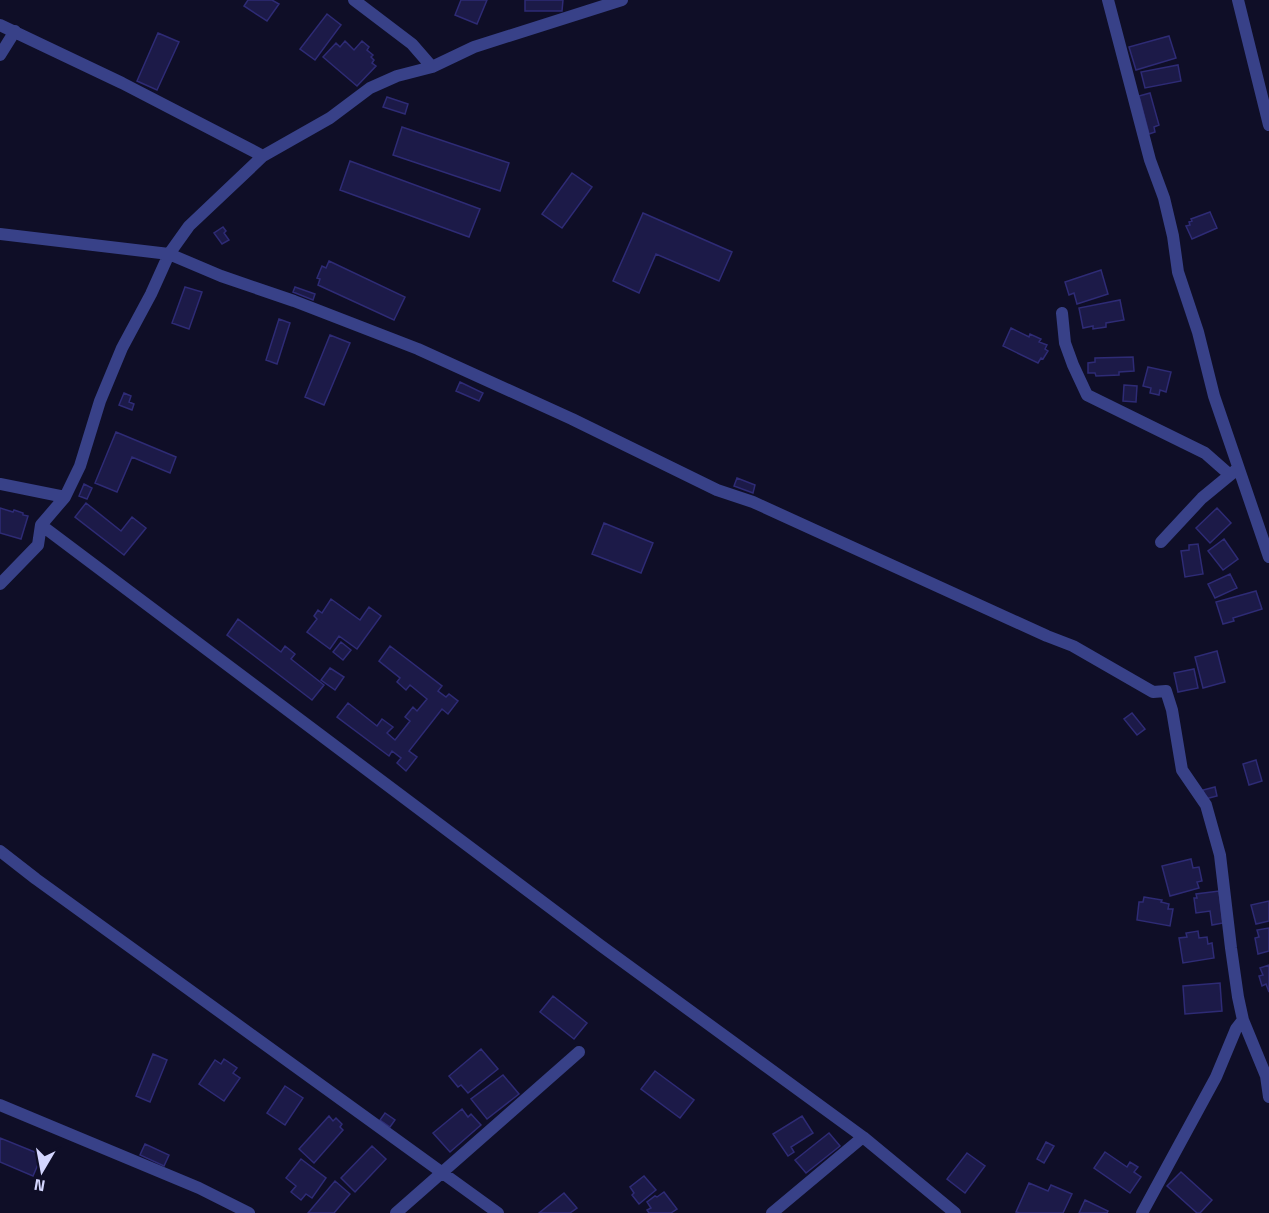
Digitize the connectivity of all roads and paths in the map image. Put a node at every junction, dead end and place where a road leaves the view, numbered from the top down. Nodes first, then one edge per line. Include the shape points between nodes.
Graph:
1 (354, 0) edge
2 (622, 0) edge
3 (1108, 0) edge
4 (1238, 0) edge
5 (0, 25) edge
6 (15, 31) junction
7 (0, 55) edge
8 (432, 67) junction
9 (1269, 125) edge
10 (263, 156) junction
11 (0, 234) edge
12 (169, 254) junction
13 (1062, 313) dead end
14 (1235, 471) junction
15 (0, 484) edge
16 (65, 497) junction
17 (41, 525) junction
18 (1161, 542) dead end
19 (1269, 557) edge
20 (0, 584) edge
21 (0, 851) edge
22 (1243, 1020) junction
23 (579, 1052) dead end
24 (1269, 1098) edge
25 (0, 1105) edge
26 (863, 1137) junction
27 (442, 1173) junction
28 (249, 1213) edge
29 (396, 1213) edge
30 (498, 1213) edge
31 (772, 1213) edge
32 (955, 1213) edge
33 (1142, 1213) edge

1 - 8 street via 412,44
2 - 8 street via 474,47
3 - 14 street via 1150,160 1164,198 1178,272
4 - 9 street
5 - 6 street
6 - 7 street
6 - 10 street
8 - 10 street via 370,88 330,118
10 - 12 street via 189,226
11 - 12 street
12 - 16 street via 122,348
12 - 22 street via 417,350 572,419 717,490 753,502 1073,646 1153,692 1166,691 1182,770 1206,805 1220,855
13 - 14 street via 1065,343 1087,395
14 - 18 street via 1202,498
14 - 19 street
15 - 16 street
16 - 17 street
17 - 20 street via 38,545
17 - 26 street via 600,945
21 - 27 street
22 - 24 street via 1266,1076
22 - 33 street
23 - 27 street
25 - 28 street
26 - 31 street
26 - 32 street
27 - 29 street
27 - 30 street

